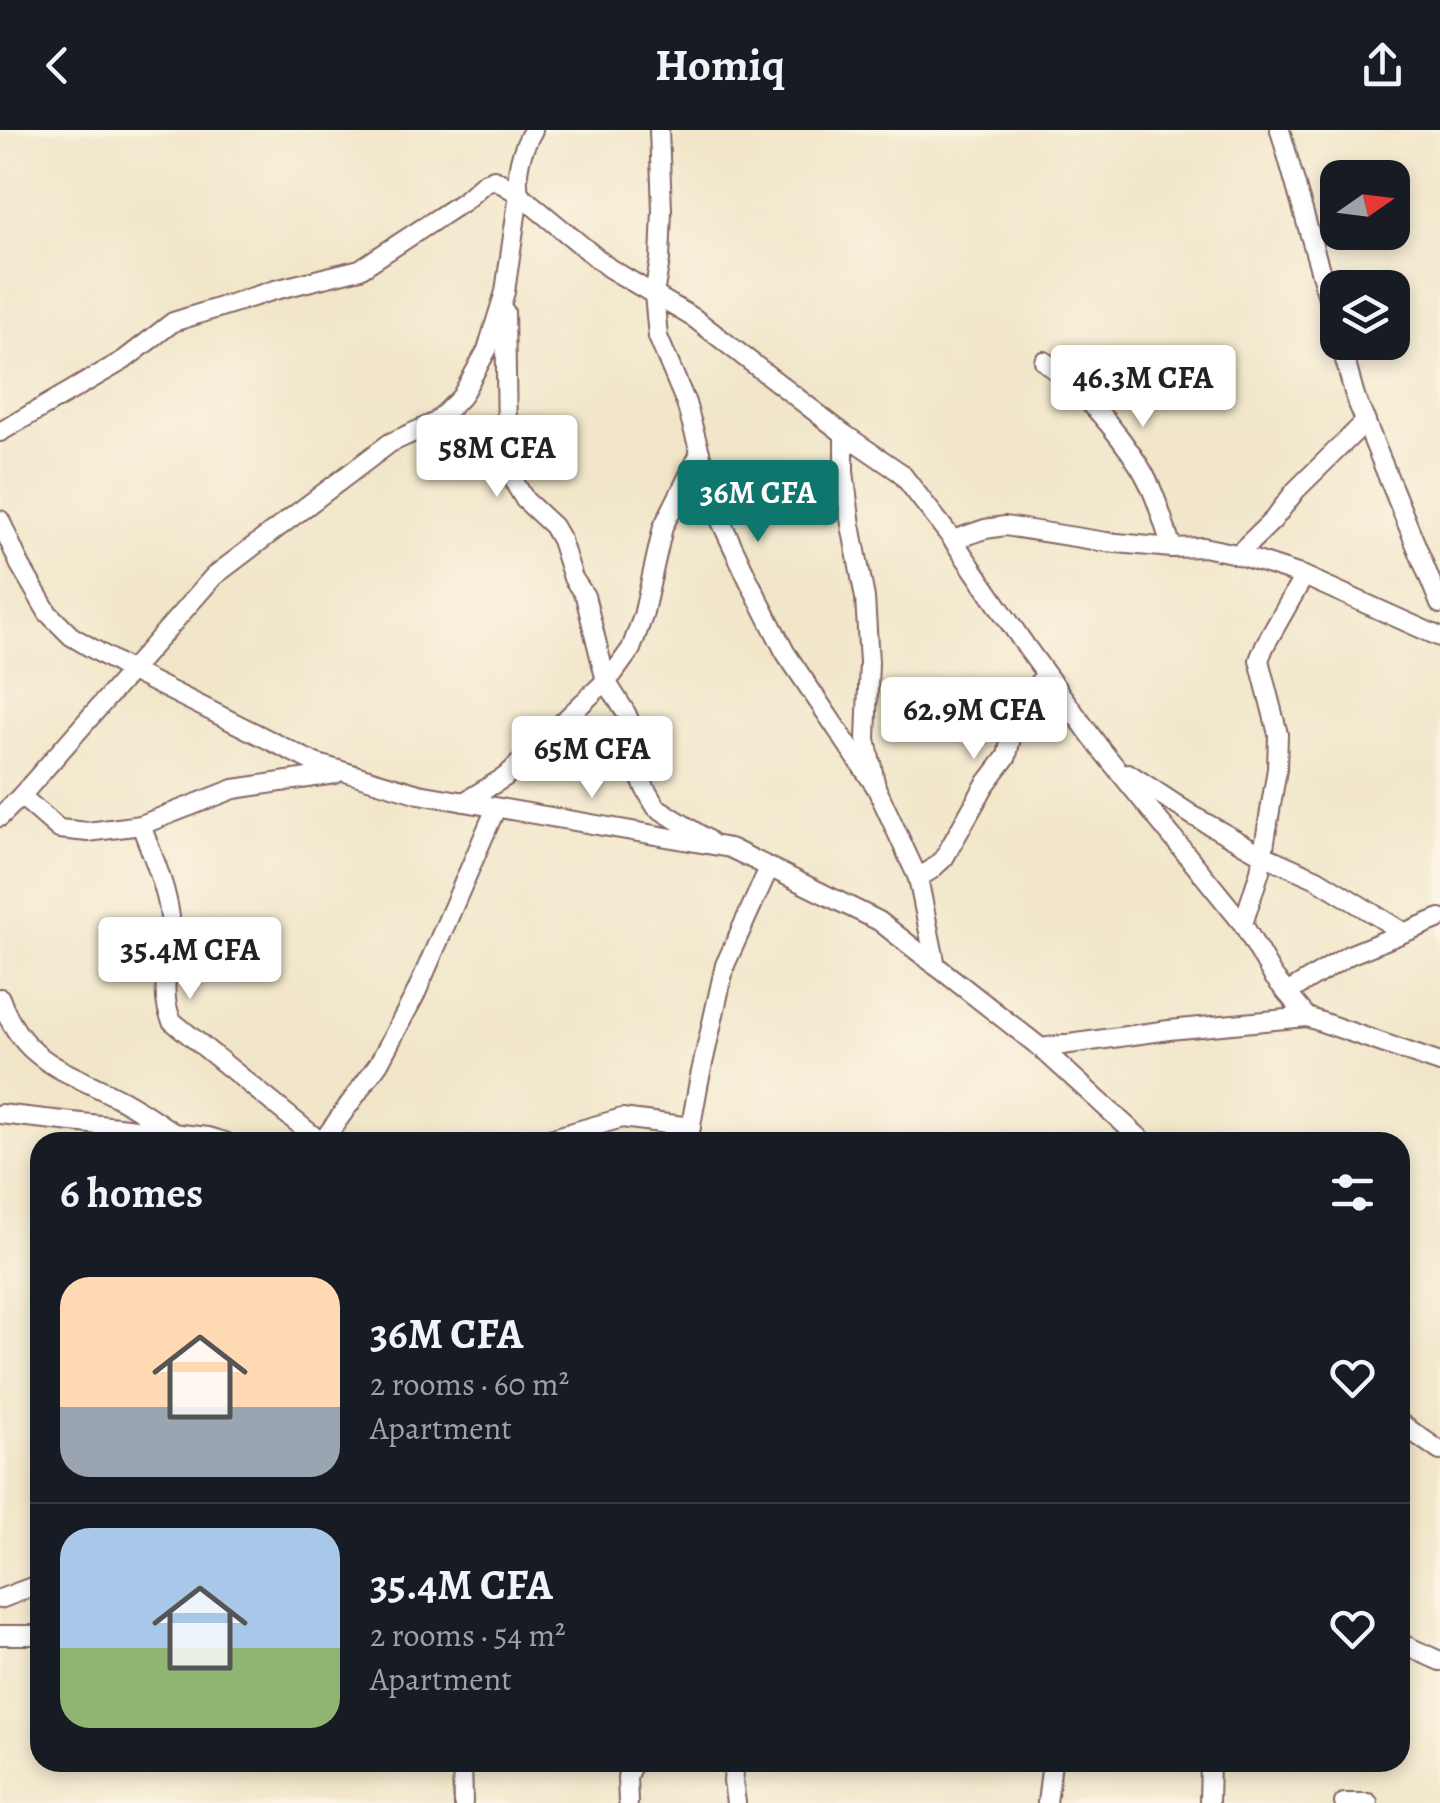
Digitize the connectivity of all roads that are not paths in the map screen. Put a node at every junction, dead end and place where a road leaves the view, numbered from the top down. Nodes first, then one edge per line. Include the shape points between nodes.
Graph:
1 (533, 130) edge
2 (659, 130) edge
3 (1280, 130) edge
4 (519, 194) junction
5 (1320, 270) edge
6 (505, 292) junction
7 (654, 294) junction
8 (1345, 360) edge
9 (1044, 361) dead end
10 (1366, 421) junction
11 (0, 432) edge
12 (844, 434) junction
13 (700, 454) junction
14 (0, 520) edge
15 (953, 540) junction
16 (1172, 548) junction
17 (1237, 555) junction
18 (1304, 576) junction
19 (1440, 604) edge
20 (1440, 637) edge
21 (129, 670) junction
22 (1046, 675) junction
23 (606, 681) junction
24 (1111, 762) junction
25 (346, 772) junction
26 (876, 788) junction
27 (21, 796) junction
28 (464, 802) junction
29 (496, 808) junction
30 (1, 814) edge
31 (141, 825) junction
32 (716, 846) junction
33 (1263, 855) junction
34 (769, 868) junction
35 (918, 878) junction
36 (1440, 918) edge
37 (1243, 924) junction
38 (1403, 932) junction
39 (936, 966) junction
40 (1286, 992) junction
41 (0, 998) edge
42 (1307, 1017) junction
43 (1041, 1048) junction
44 (1440, 1062) edge
45 (0, 1114) edge
46 (158, 1132) edge
47 (172, 1132) edge
48 (309, 1132) edge
49 (328, 1132) edge
50 (574, 1132) edge
51 (678, 1132) edge
52 (691, 1132) edge
53 (1133, 1132) edge
54 (1410, 1430) edge
55 (1440, 1451) edge
56 (30, 1588) edge
57 (0, 1599) edge
58 (0, 1635) edge
59 (30, 1635) edge
60 (1410, 1648) edge
61 (1440, 1661) edge
62 (462, 1772) edge
63 (630, 1772) edge
64 (734, 1772) edge
65 (1051, 1772) edge
66 (1210, 1772) edge
67 (463, 1803) edge
68 (628, 1803) edge
69 (736, 1803) edge
70 (1047, 1803) edge
71 (1209, 1803) edge
72 (1344, 1803) edge
73 (1368, 1803) edge

1 - 4 street via 521,150
2 - 7 street via 662,226
3 - 5 street
4 - 6 street
4 - 7 street via 609,268
4 - 11 street via 489,180 360,269 172,322 124,360
6 - 21 street via 462,397 436,422 390,443 214,576
6 - 23 street via 512,471 526,500 560,540 584,596
7 - 12 street
7 - 13 street via 658,336
8 - 10 street
9 - 16 street via 1104,416 1142,468
10 - 17 street
10 - 19 street
12 - 15 street via 901,473
12 - 26 street via 865,598 866,739
13 - 23 street via 663,527 631,649
13 - 26 street via 718,513 776,635
14 - 21 street via 48,612 71,636
15 - 16 street via 1004,526
15 - 22 street
16 - 17 street
17 - 18 street
18 - 20 street
18 - 33 street via 1259,660 1278,734
21 - 25 street via 315,764
21 - 27 street
22 - 24 street
22 - 35 street via 1026,696 1007,756 944,858
23 - 28 street via 505,777
23 - 32 street via 636,736 640,775 656,807
24 - 33 street
24 - 37 street
25 - 28 street
25 - 31 street via 234,789
26 - 35 street
27 - 30 street
27 - 31 street via 64,830
28 - 29 street
29 - 32 street
29 - 49 street via 407,1011 380,1063
31 - 48 street via 170,918 166,1004 172,1022
32 - 34 street
33 - 37 street
33 - 38 street
34 - 39 street via 879,921
34 - 52 street via 725,964
35 - 39 street
36 - 38 street
37 - 40 street
38 - 40 street
39 - 43 street
40 - 42 street
41 - 47 street via 30,1051
42 - 43 street
42 - 44 street
43 - 53 street
45 - 46 street
50 - 51 street via 622,1118
54 - 55 street
56 - 57 street
58 - 59 street
60 - 61 street
62 - 67 street
63 - 68 street
64 - 69 street
65 - 70 street
66 - 71 street
72 - 73 street

